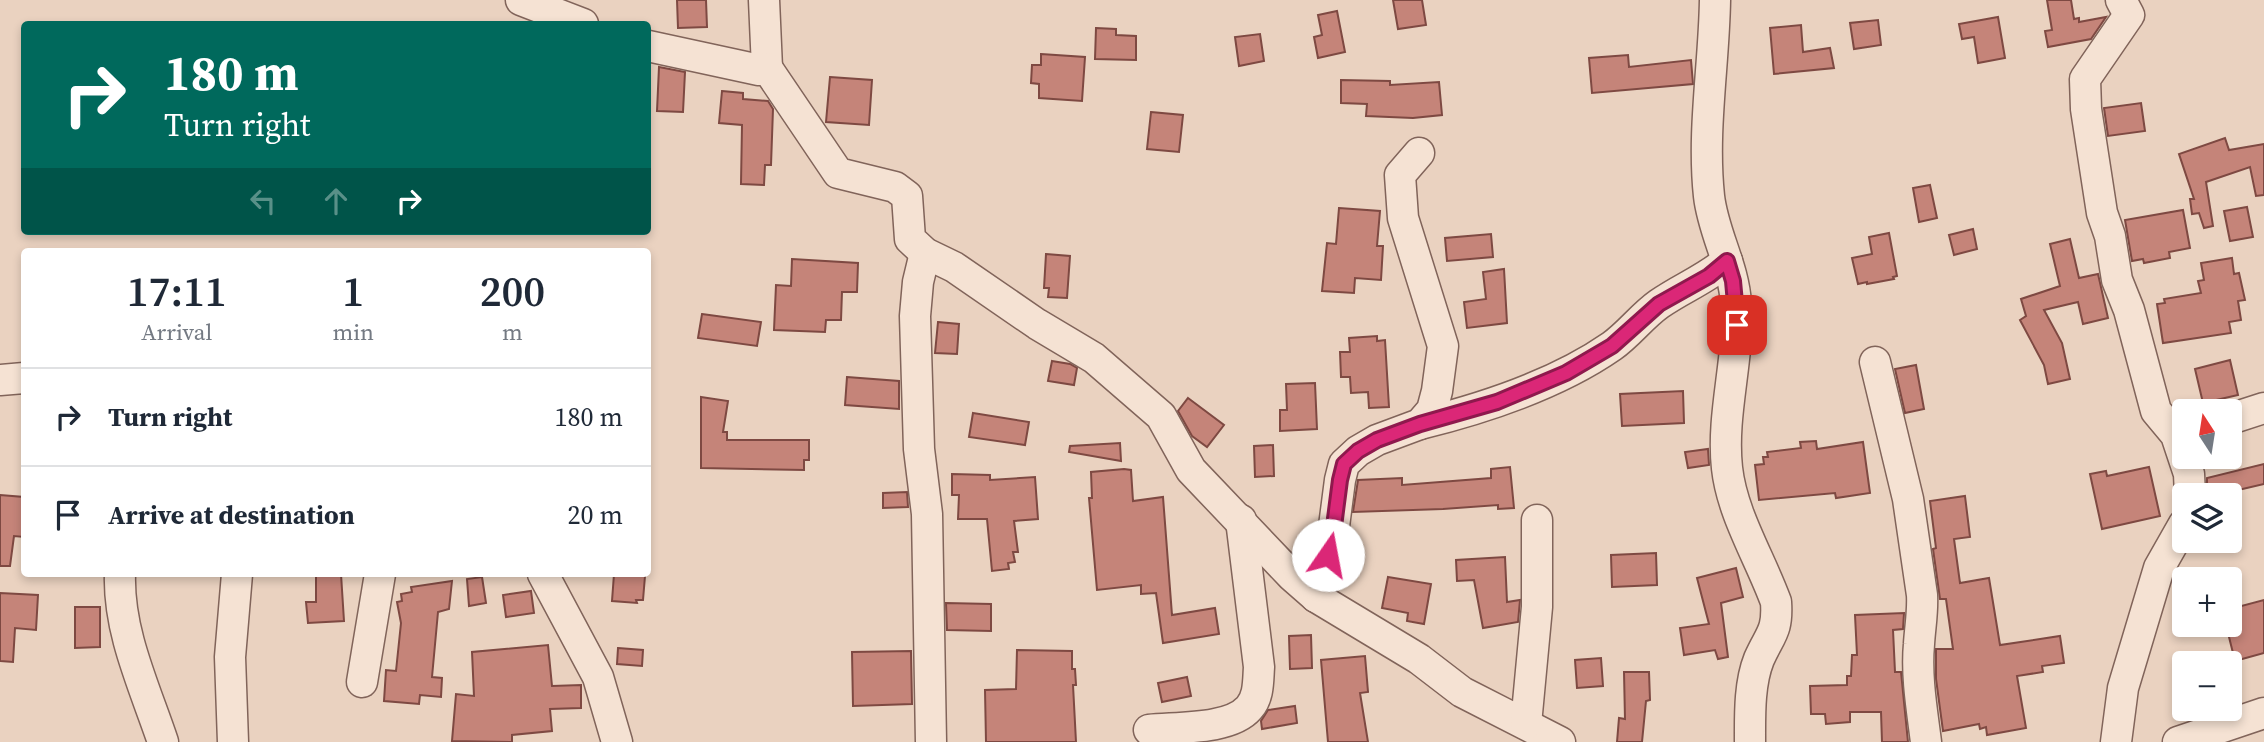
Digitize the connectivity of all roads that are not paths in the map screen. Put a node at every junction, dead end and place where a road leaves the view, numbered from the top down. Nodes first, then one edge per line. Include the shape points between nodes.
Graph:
1 (764, 0) edge
2 (1715, 0) edge
3 (2121, 0) edge
4 (526, 1) edge
5 (576, 21) edge
6 (651, 47) edge
7 (767, 68) junction
8 (1419, 153) dead end
9 (926, 253) junction
10 (1727, 261) junction
11 (1875, 362) dead end
12 (21, 378) edge
13 (0, 380) edge
14 (2264, 408) edge
15 (2242, 415) edge
16 (1420, 424) junction
17 (2172, 426) edge
18 (1241, 520) junction
19 (1537, 520) dead end
20 (2172, 545) edge
21 (120, 577) edge
22 (237, 577) edge
23 (380, 577) edge
24 (545, 577) edge
25 (1316, 597) junction
26 (362, 682) dead end
27 (2264, 713) edge
28 (1526, 724) junction
29 (1149, 730) dead end
30 (163, 742) edge
31 (233, 742) edge
32 (617, 742) edge
33 (931, 742) edge
34 (1560, 742) edge
35 (1750, 742) edge
36 (1926, 742) edge
37 (2116, 742) edge
38 (2178, 742) edge

1 - 7 street
2 - 10 street via 1706,155 1712,219
3 - 17 street via 2129,15 2085,79 2086,109 2117,280 2156,411
4 - 5 street
6 - 7 street
7 - 9 street via 838,173 895,187 906,196 910,239
8 - 16 street via 1400,175 1403,218 1443,346 1432,410
9 - 18 street via 1094,358 1161,416 1191,470
9 - 33 street via 915,316 919,449 927,514
10 - 16 street via 1659,304 1612,346 1566,373 1487,405
10 - 35 street via 1737,325 1727,470 1777,610 1774,632 1754,679
11 - 36 street via 1908,499 1922,595 1920,701
12 - 13 street
14 - 15 street
16 - 25 street via 1377,440 1344,464 1333,534
18 - 25 street
18 - 29 street via 1258,691 1249,708 1229,722
19 - 28 street via 1537,607
20 - 37 street via 2159,568 2123,688
21 - 30 street via 128,637
22 - 31 street via 230,657
23 - 26 street
24 - 32 street via 598,677
25 - 28 street via 1462,692
27 - 38 street
28 - 34 street

